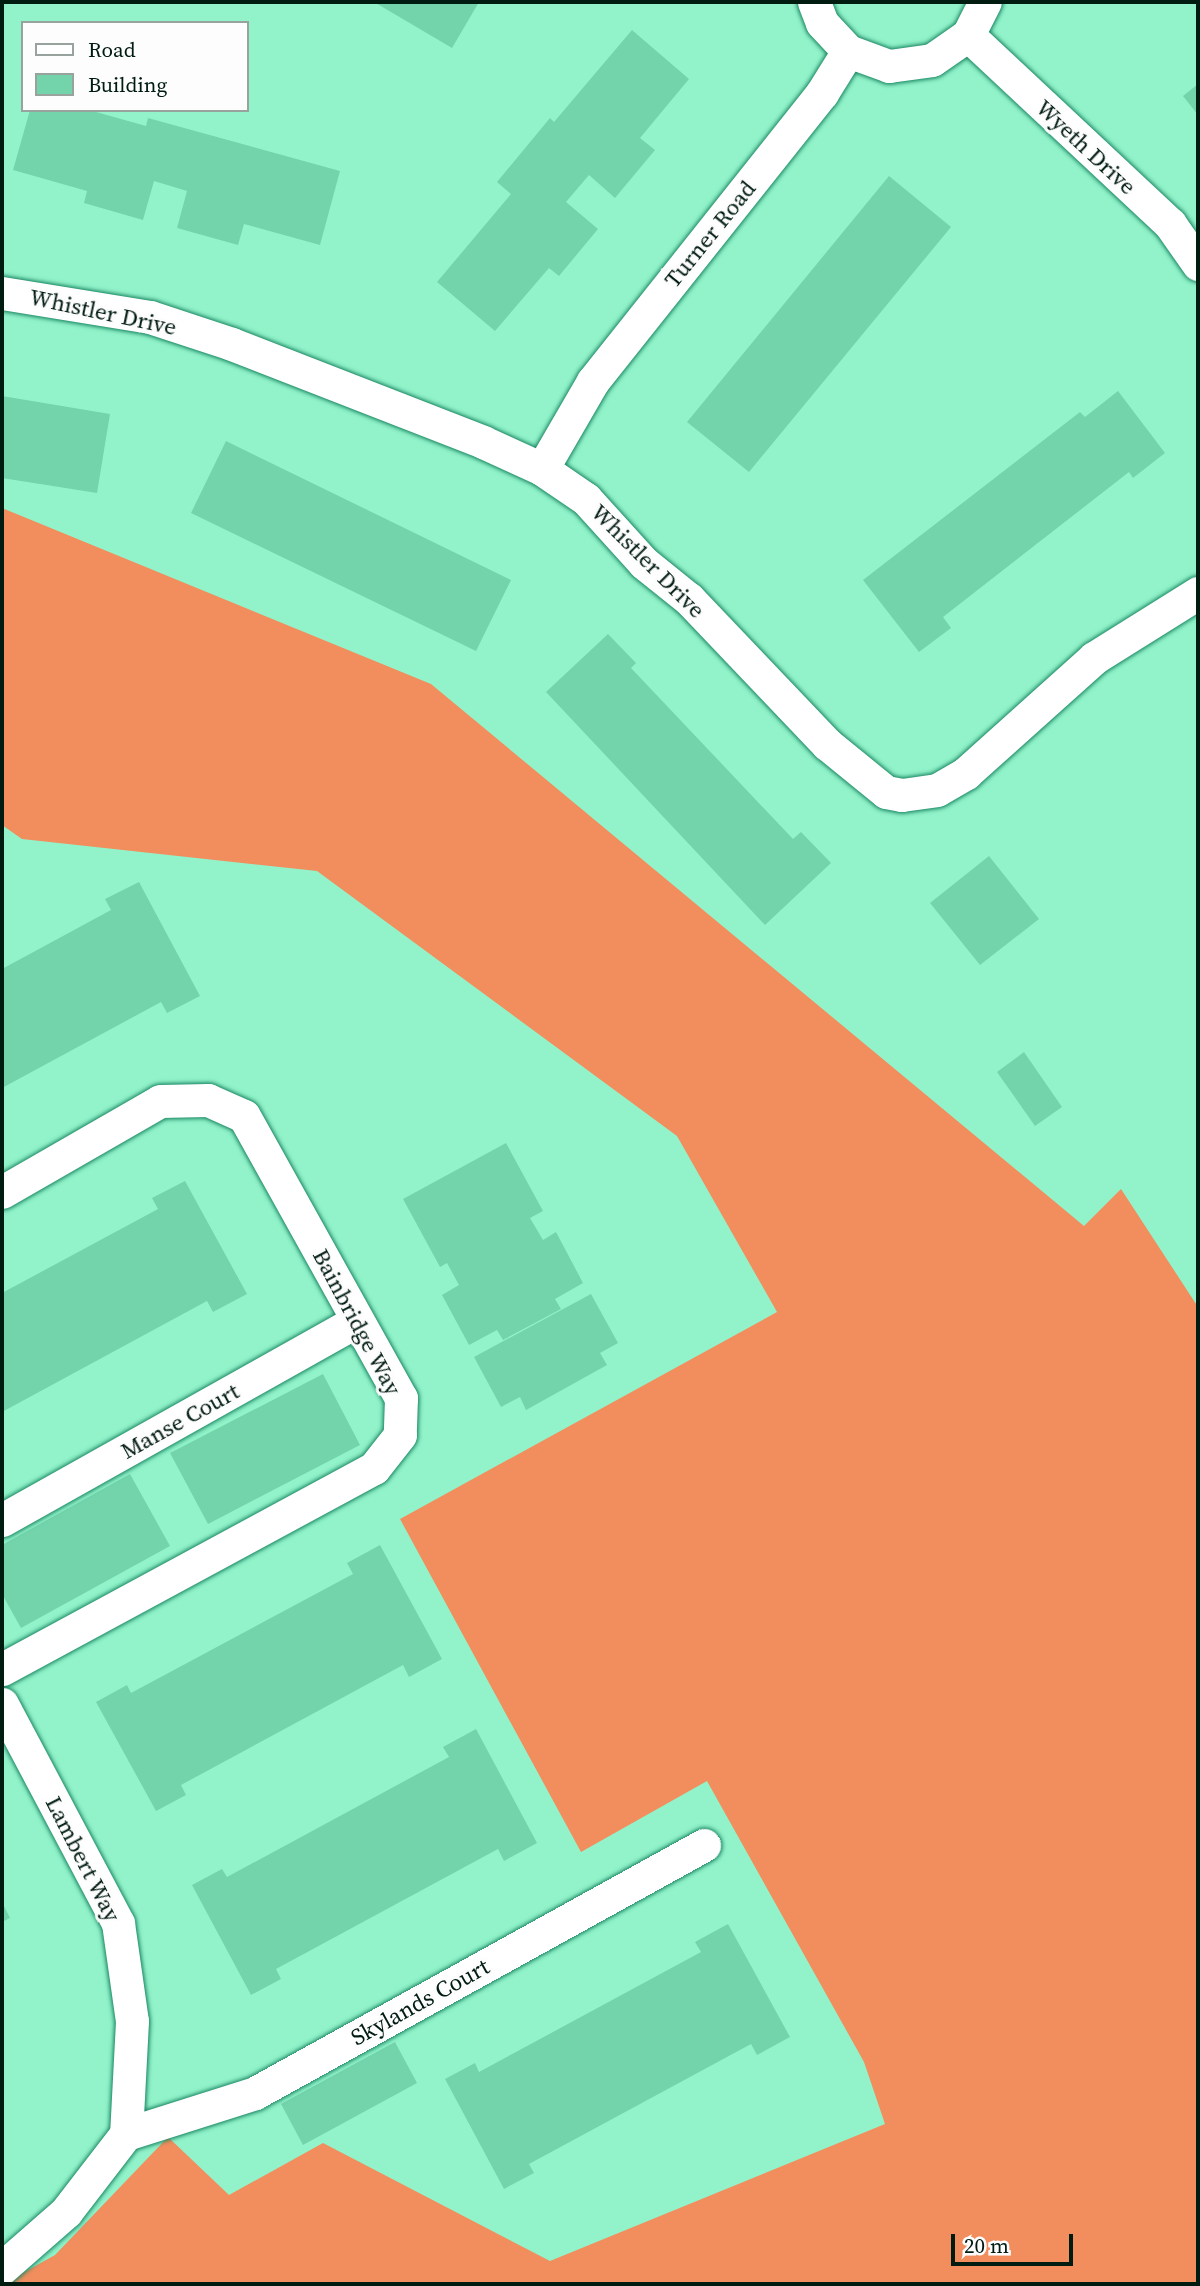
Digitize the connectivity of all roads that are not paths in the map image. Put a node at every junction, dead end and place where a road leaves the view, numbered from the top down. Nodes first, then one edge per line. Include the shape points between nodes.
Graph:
1 (814, 2) edge
2 (985, 2) edge
3 (968, 35) junction
4 (848, 51) junction
5 (1198, 264) edge
6 (2, 293) edge
7 (542, 469) junction
8 (1198, 593) edge
9 (2, 1192) edge
10 (358, 1321) junction
11 (2, 1520) edge
12 (2, 1669) edge
13 (2, 1704) edge
14 (704, 1845) dead end
15 (126, 2134) junction
16 (2, 2268) edge

1 - 4 street via 822,23
2 - 3 street
3 - 4 street via 932,60 889,66
3 - 5 street, Wyeth Drive via 1170,224
4 - 7 street, Turner Road via 822,93 593,381
6 - 7 street, Whistler Drive via 150,317 232,344
7 - 8 street, Whistler Drive via 586,499 644,563 688,599 827,744 887,792 902,795 937,790 966,773 1094,658
9 - 10 street, Bainbridge Way via 160,1101 208,1100 244,1116
10 - 11 street, Manse Court
10 - 12 street, Bainbridge Way via 401,1398 400,1435 374,1468
13 - 15 street, Lambert Way via 118,1923 132,2021
14 - 15 street, Skylands Court via 255,2093
15 - 16 street via 66,2212

